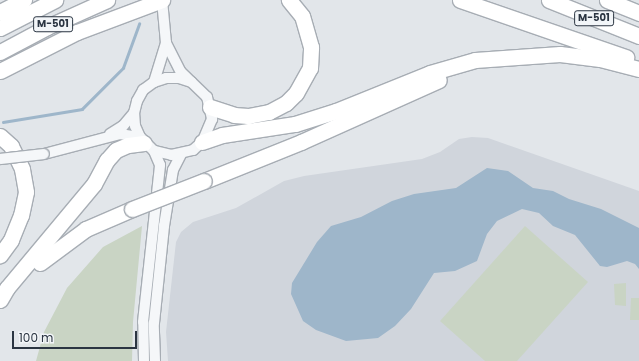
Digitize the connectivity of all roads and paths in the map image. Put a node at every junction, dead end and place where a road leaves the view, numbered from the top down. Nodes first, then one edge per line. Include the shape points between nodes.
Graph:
1 (24, 0) edge
2 (55, 0) edge
3 (107, 0) edge
4 (162, 0) edge
5 (289, 0) edge
6 (460, 0) edge
7 (549, 0) edge
8 (607, 0) edge
9 (635, 0) edge
10 (639, 2) edge
11 (0, 12) edge
12 (639, 13) edge
13 (0, 28) edge
14 (639, 36) edge
15 (166, 43) junction
16 (0, 52) edge
17 (526, 55) junction
18 (639, 61) edge
19 (639, 69) edge
20 (0, 71) edge
21 (154, 82) junction
22 (191, 82) junction
23 (210, 107) junction
24 (134, 113) junction
25 (0, 136) edge
26 (103, 137) junction
27 (202, 142) junction
28 (146, 144) junction
29 (181, 154) junction
30 (0, 159) edge
31 (0, 254) edge
32 (0, 302) edge
33 (144, 361) edge
34 (155, 361) edge

1 - 11 highway
2 - 13 highway, M-501
3 - 16 highway, M-501
4 - 15 street
4 - 20 highway via 77,32
5 - 23 highway via 302,16 311,47 310,68 296,93 286,103 269,112 248,116 234,115
6 - 18 highway
7 - 14 highway, M-501
8 - 12 highway, M-501
9 - 10 highway
15 - 21 street
15 - 22 street via 174,62
17 - 19 highway via 560,54 600,59
17 - 27 highway via 475,60 430,73 336,111 294,124 222,135
17 - 32 highway, bridge via 451,75 301,142 86,229 55,250
21 - 22 street via 172,78
21 - 24 street via 140,96
22 - 23 street via 207,97
23 - 27 street via 210,125
24 - 26 street via 117,131
24 - 28 street
25 - 31 highway via 11,146 22,169 26,192 22,215 11,240
26 - 28 street via 128,134
26 - 30 street, bridge via 44,154
27 - 29 street
28 - 29 street via 172,155
28 - 32 highway via 128,145 116,150 107,160 94,184 8,288
28 - 33 street via 160,165 143,322
29 - 34 street via 173,170 164,226 154,323

